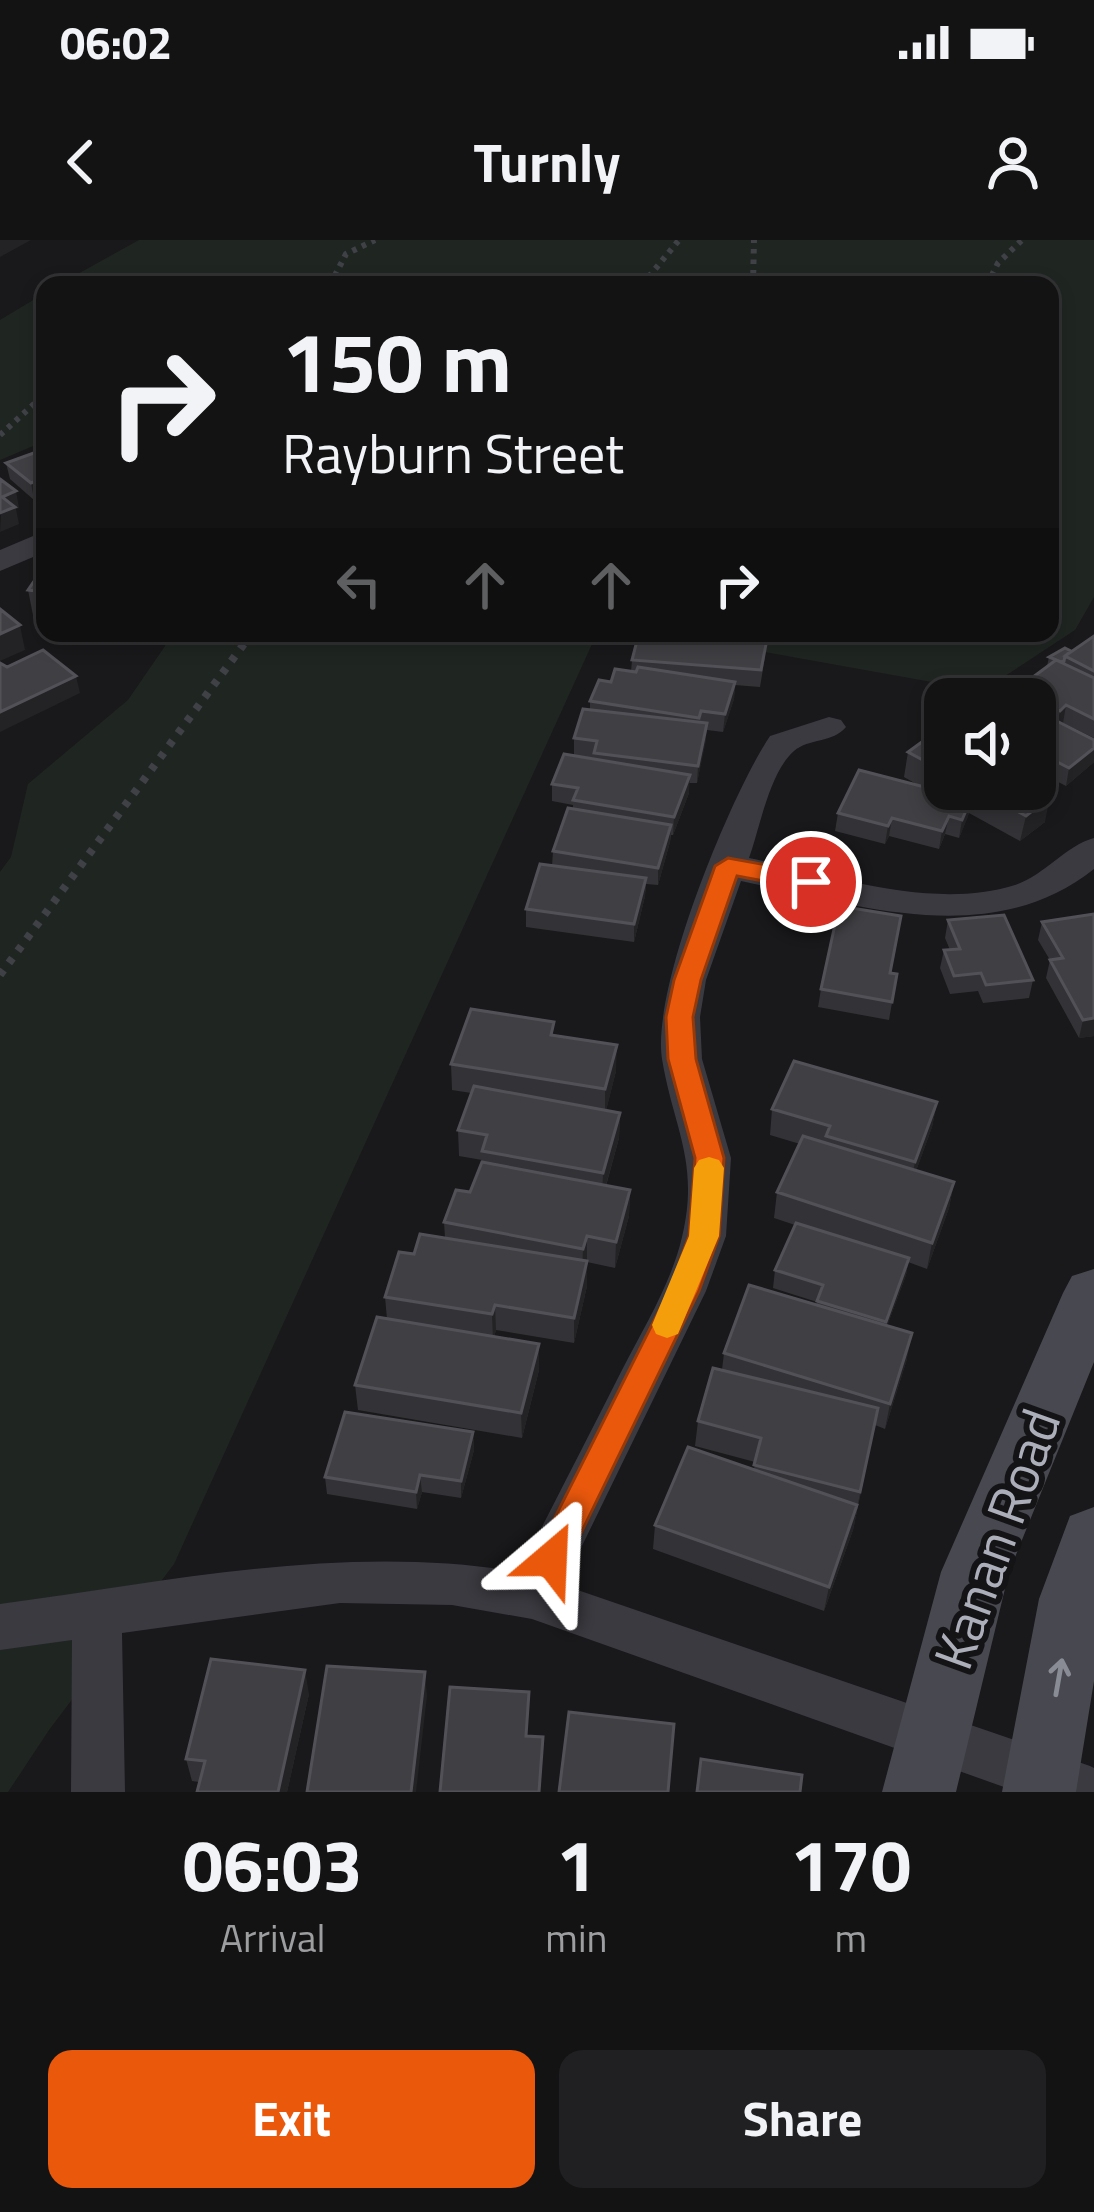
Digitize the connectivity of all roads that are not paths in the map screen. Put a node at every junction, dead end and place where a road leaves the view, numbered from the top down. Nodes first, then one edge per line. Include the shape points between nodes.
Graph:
1 (36, 544) edge
2 (0, 562) edge
3 (829, 727) dead end
4 (1094, 850) edge
5 (728, 866) junction
6 (1094, 1293) edge
7 (1094, 1537) edge
8 (532, 1597) junction
9 (98, 1617) junction
10 (0, 1627) edge
11 (924, 1764) edge
12 (1057, 1787) edge
13 (98, 1792) edge

1 - 2 street
3 - 5 street via 782,742
4 - 5 street via 1024,895 981,904 934,905
5 - 8 street via 680,1017 682,1059 710,1158 704,1236
6 - 11 main road, Kanan Road via 975,1572
12 -> 7 main road, Kanan Road via 1073,1599
8 - 9 street via 452,1582 340,1581
8 - 11 street
9 - 10 street
9 - 13 street
11 - 12 street

